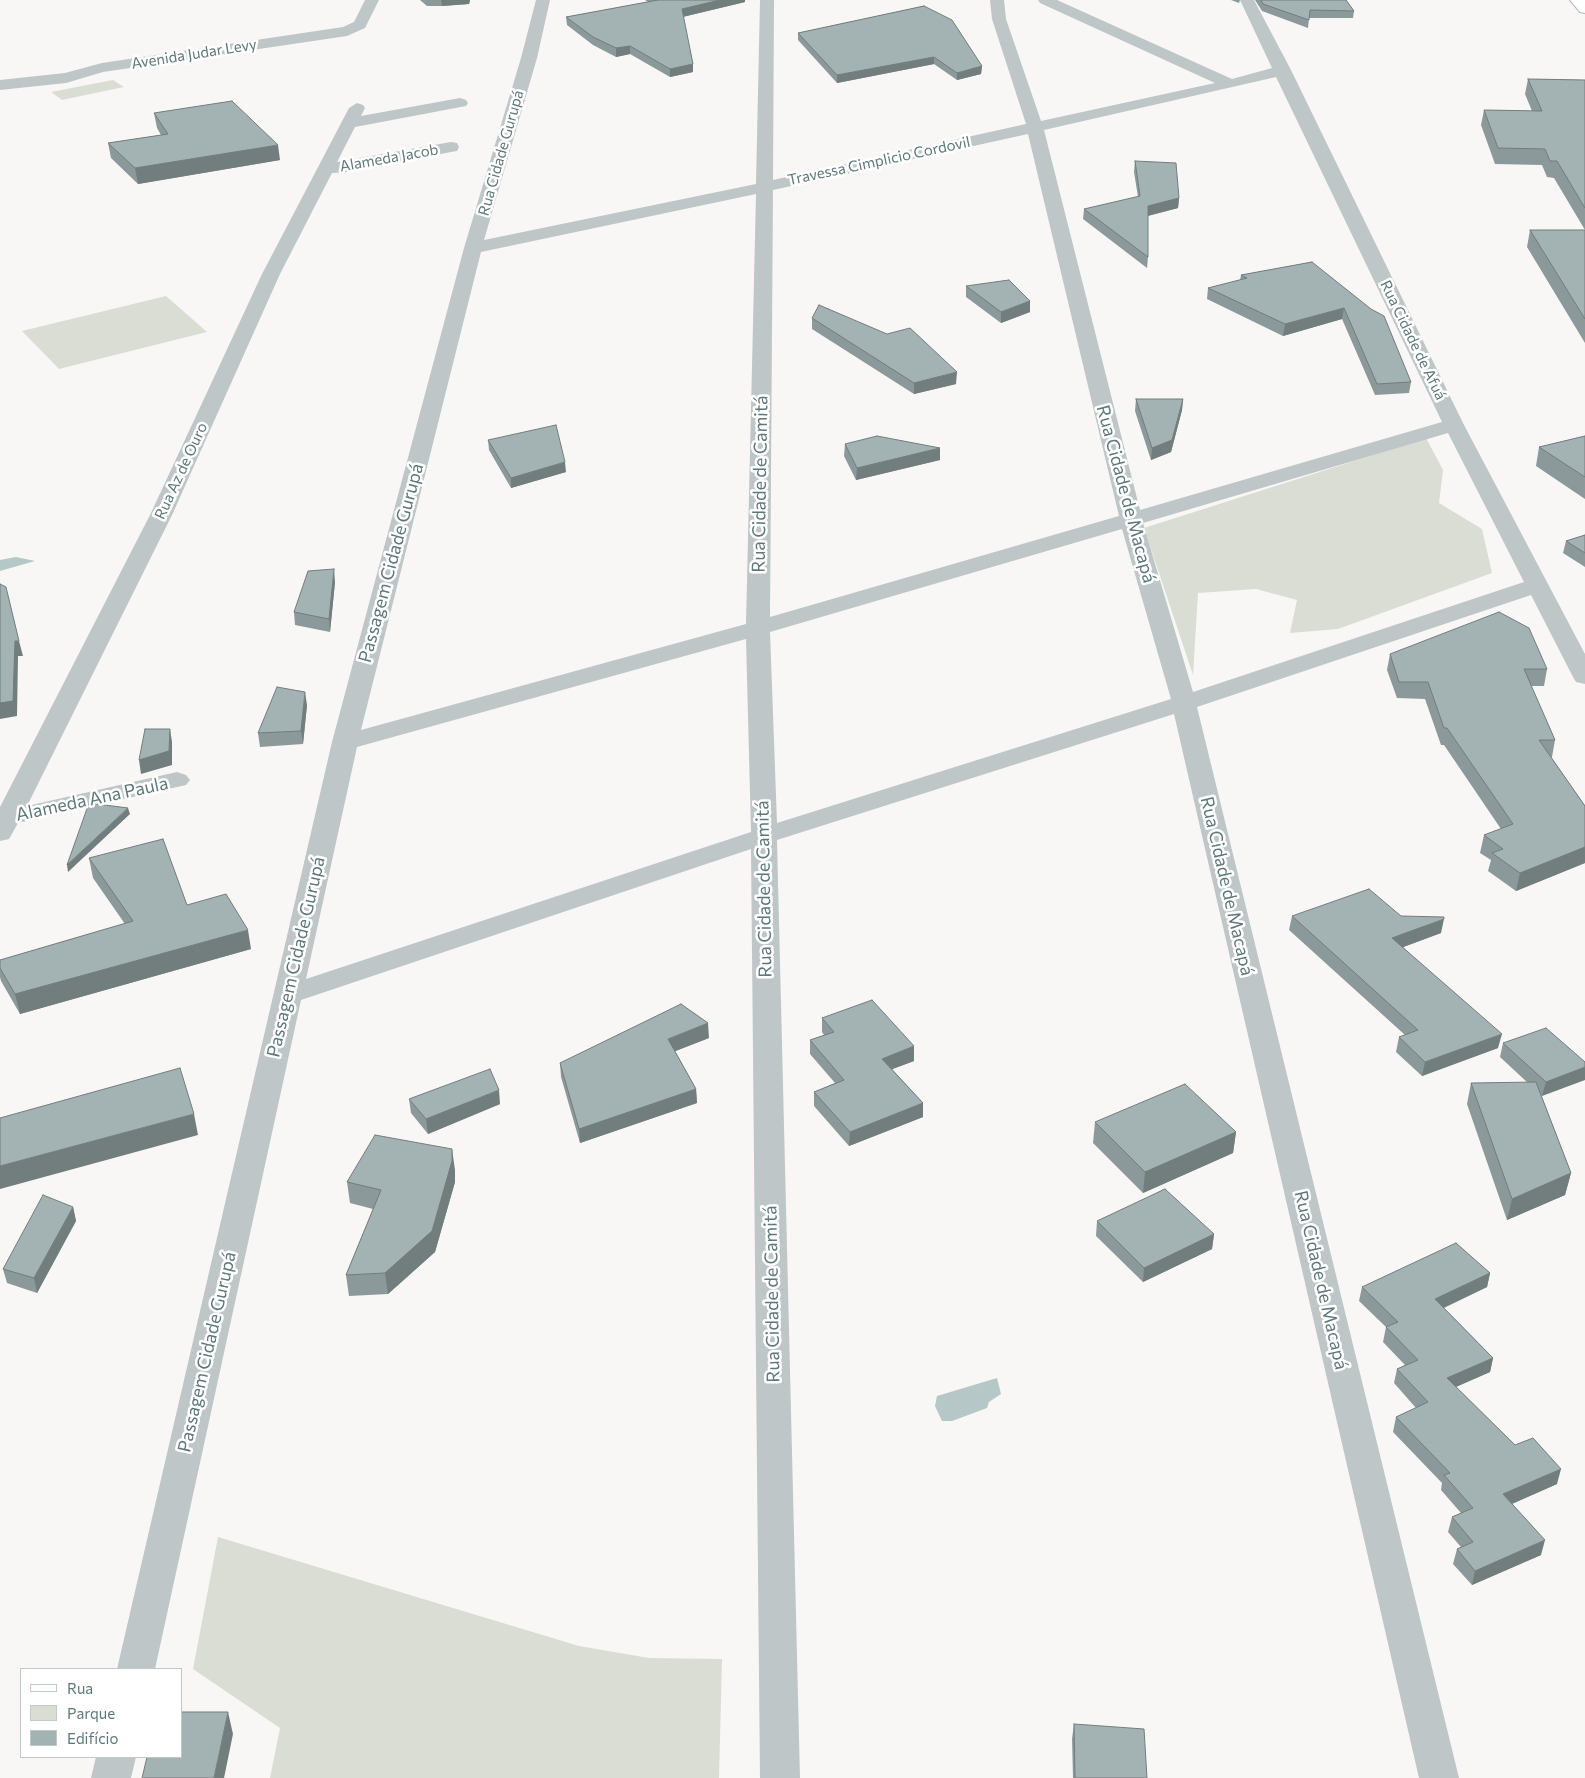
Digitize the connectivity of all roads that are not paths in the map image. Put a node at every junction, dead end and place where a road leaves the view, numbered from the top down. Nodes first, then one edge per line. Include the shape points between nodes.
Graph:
1 (372, 0) edge
2 (543, 0) edge
3 (767, 0) edge
4 (997, 0) edge
5 (1045, 0) edge
6 (1247, 0) edge
7 (1577, 0) edge
8 (1585, 9) edge
9 (1283, 70) junction
10 (1231, 84) junction
11 (0, 85) edge
12 (460, 103) dead end
13 (1035, 127) junction
14 (451, 147) dead end
15 (327, 168) junction
16 (764, 187) junction
17 (473, 248) junction
18 (1454, 425) junction
19 (1131, 520) junction
20 (1538, 585) junction
21 (758, 628) junction
22 (1585, 677) edge
23 (1184, 702) junction
24 (345, 742) junction
25 (177, 780) dead end
26 (4, 826) edge
27 (764, 836) junction
28 (287, 995) junction
29 (136, 1668) edge
30 (116, 1758) edge
31 (111, 1778) edge
32 (780, 1778) edge
33 (1440, 1778) edge

1 - 11 street, Avenida Judar Levy via 360,25 347,31 102,68 66,78
2 - 17 street, Rua Cidade Gurupá
3 - 16 street, Rua Cidade de Camitá
4 - 13 street, Rua Cidade de Macapá via 999,19
5 - 10 street
6 - 9 street, Rua Cidade de Afuá
7 - 8 main road
9 - 10 street, Travessa Cimplicio Cordovil
9 - 18 street, Rua Cidade de Afuá
10 - 13 street, Travessa Cimplicio Cordovil
12 - 15 street, Rua Az de Ouro via 354,115
13 - 16 street, Travessa Cimplicio Cordovil
13 - 19 street, Rua Cidade de Macapá
14 - 15 street, Alameda Jacob via 349,167
15 - 26 street, Rua Az de Ouro via 271,274 161,515
16 - 17 street, Travessa Cimplicio Cordovil
16 - 21 street, Rua Cidade de Camitá
17 - 24 street, Passagem Cidade Gurupá
18 - 19 street
18 - 20 street, Rua Cidade de Afuá
19 - 21 street
19 - 23 street, Rua Cidade de Macapá
20 - 22 street, Rua Cidade de Afuá
20 - 23 street
21 - 24 street
21 - 27 street, Rua Cidade de Camitá
23 - 27 street
23 - 33 street, Rua Cidade de Macapá
24 - 28 street, Passagem Cidade Gurupá
25 - 26 street, Alameda Ana Paula
27 - 28 street
27 - 32 street, Rua Cidade de Camitá
28 - 29 street, Passagem Cidade Gurupá
30 - 31 street

